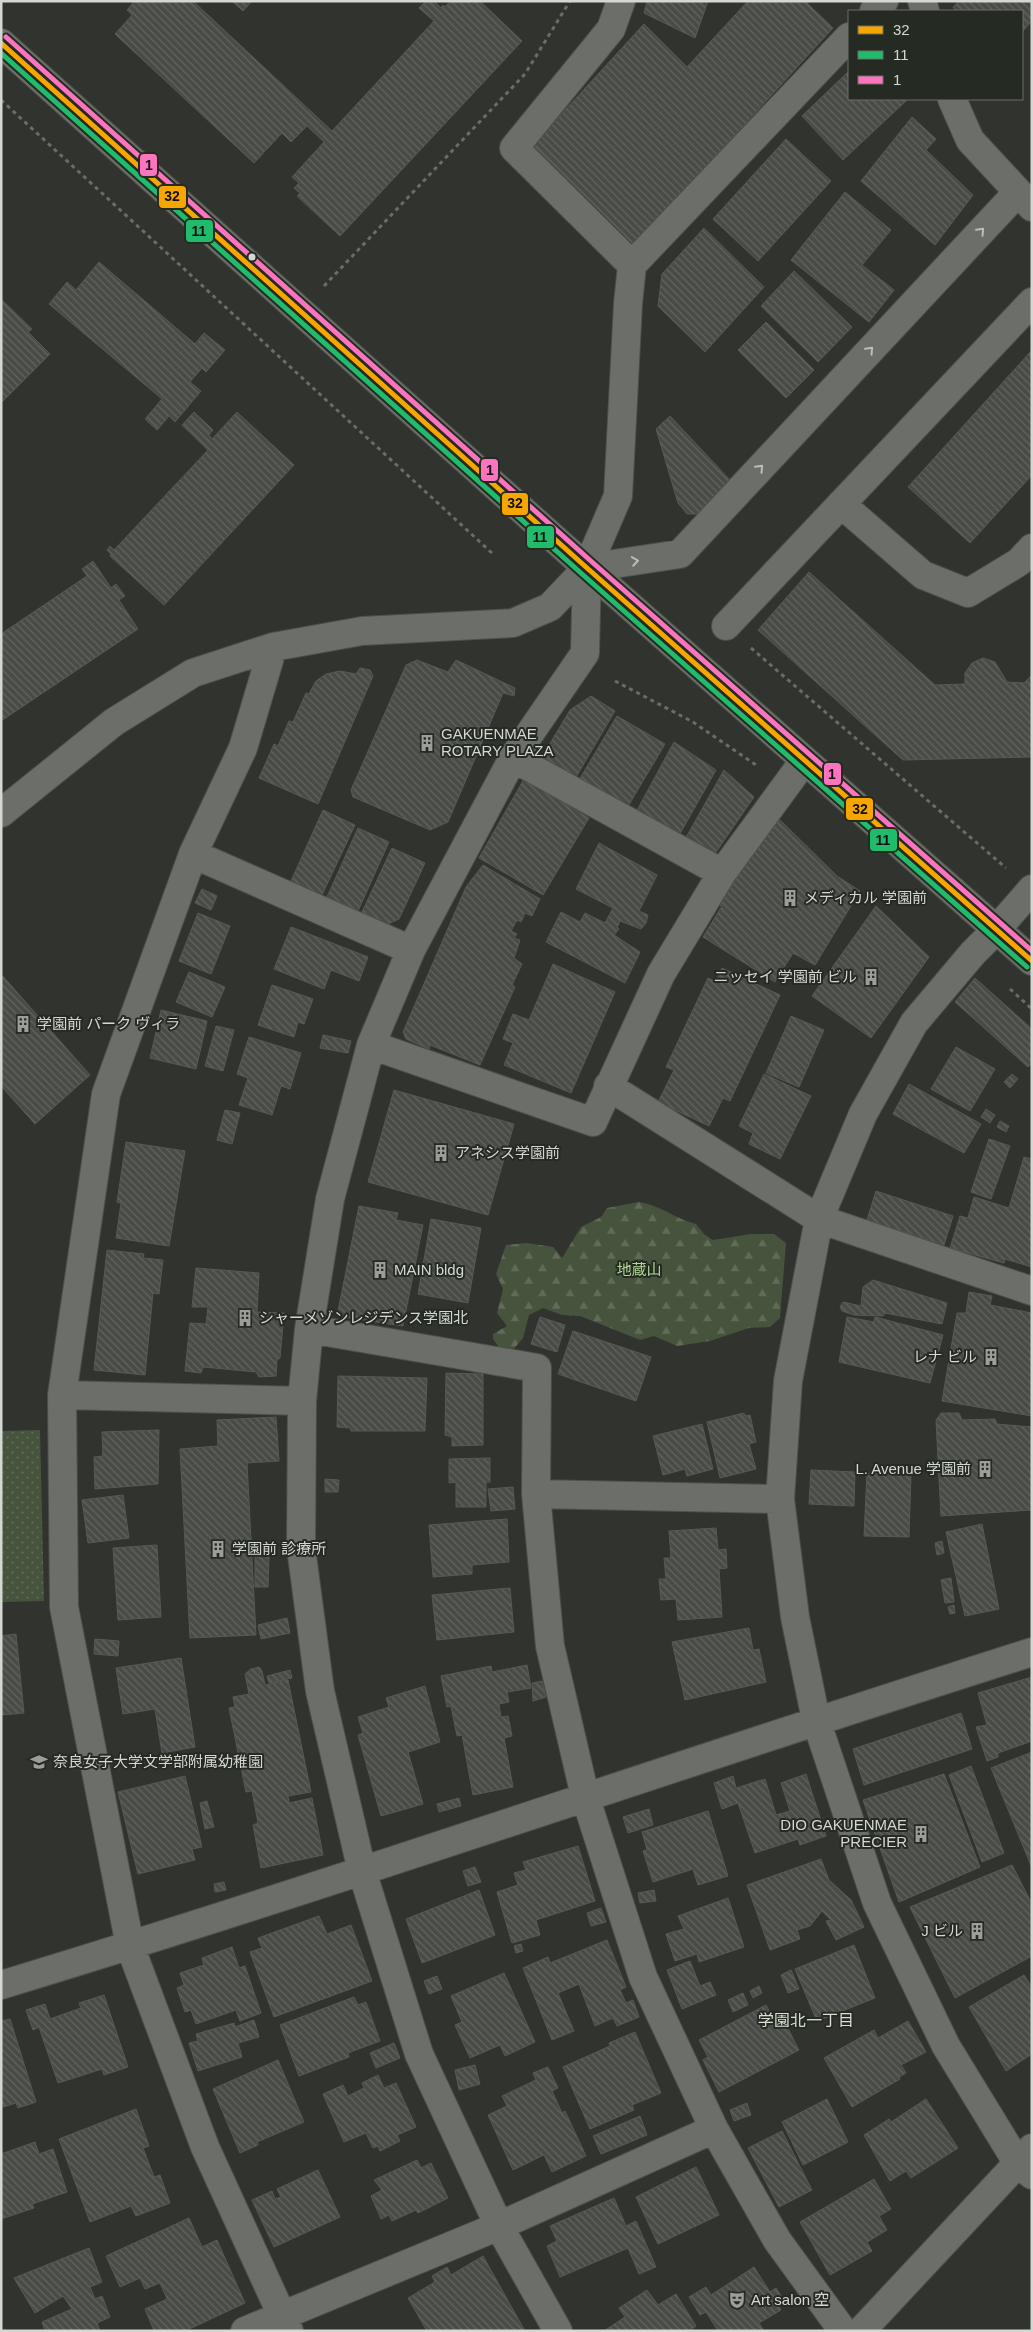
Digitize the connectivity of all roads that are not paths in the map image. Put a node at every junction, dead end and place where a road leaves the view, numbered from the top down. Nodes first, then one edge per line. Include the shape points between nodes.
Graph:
1 (620, 1) edge
2 (884, 1) edge
3 (875, 10) edge
4 (848, 38) edge
5 (1, 43) edge
6 (952, 100) edge
7 (1024, 200) edge
8 (632, 265) junction
9 (1032, 302) edge
10 (841, 504) junction
11 (1032, 548) edge
12 (586, 568) junction
13 (726, 626) road end
14 (273, 647) junction
15 (512, 758) junction
16 (804, 761) junction
17 (1, 813) edge
18 (193, 854) junction
19 (722, 873) junction
20 (1032, 889) edge
21 (997, 930) junction
22 (410, 950) junction
23 (1032, 960) edge
24 (371, 1045) junction
25 (608, 1086) junction
26 (819, 1219) junction
27 (1032, 1291) edge
28 (309, 1329) junction
29 (62, 1395) junction
30 (302, 1401) junction
31 (536, 1494) junction
32 (780, 1499) junction
33 (1032, 1652) edge
34 (816, 1720) junction
35 (585, 1796) junction
36 (362, 1871) junction
37 (130, 1946) junction
38 (1, 1985) edge
39 (714, 2129) junction
40 (1027, 2161) edge
41 (499, 2226) junction
42 (285, 2323) edge
43 (245, 2331) edge
44 (558, 2331) edge
45 (843, 2331) edge
46 (861, 2331) edge

1 - 8 street via 611,29 514,148
2 - 3 street
4 - 8 street
5 - 12 street
6 - 7 street via 970,140
12 -> 7 street via 680,554
8 - 12 street via 618,496
9 - 10 street
10 - 11 street via 922,575 968,593 1019,562
10 - 13 street
12 - 14 street via 550,607 513,623 362,631
12 - 15 street via 585,653
12 - 16 street
14 - 17 street via 193,673 114,722
14 - 18 street via 243,748
15 - 19 street
15 - 22 street
16 - 19 street
16 - 21 street
18 - 22 street
18 - 29 street via 106,1094
19 - 25 street via 661,974
20 - 21 street
21 - 23 street
21 - 26 street via 973,952 914,1023 863,1114
22 - 24 street
24 - 25 street via 593,1122
24 - 28 street via 330,1199
25 - 26 street
26 - 27 street
26 - 32 street via 788,1381
28 - 30 street
28 - 31 street via 537,1368
29 - 30 street
29 - 37 street via 64,1606
30 - 36 street via 301,1548 320,1692
31 - 32 street
31 - 35 street via 550,1646
32 - 34 street via 795,1617
33 - 34 street
34 - 35 street
34 - 40 street via 877,1903 946,2046
35 - 36 street
35 - 39 street via 643,1977
36 - 37 street
36 - 41 street via 419,2054
37 - 38 street
37 - 42 street via 205,2147
39 - 41 street
39 - 45 street via 777,2240
40 - 46 street
41 - 42 street
41 - 44 street
42 - 43 street

